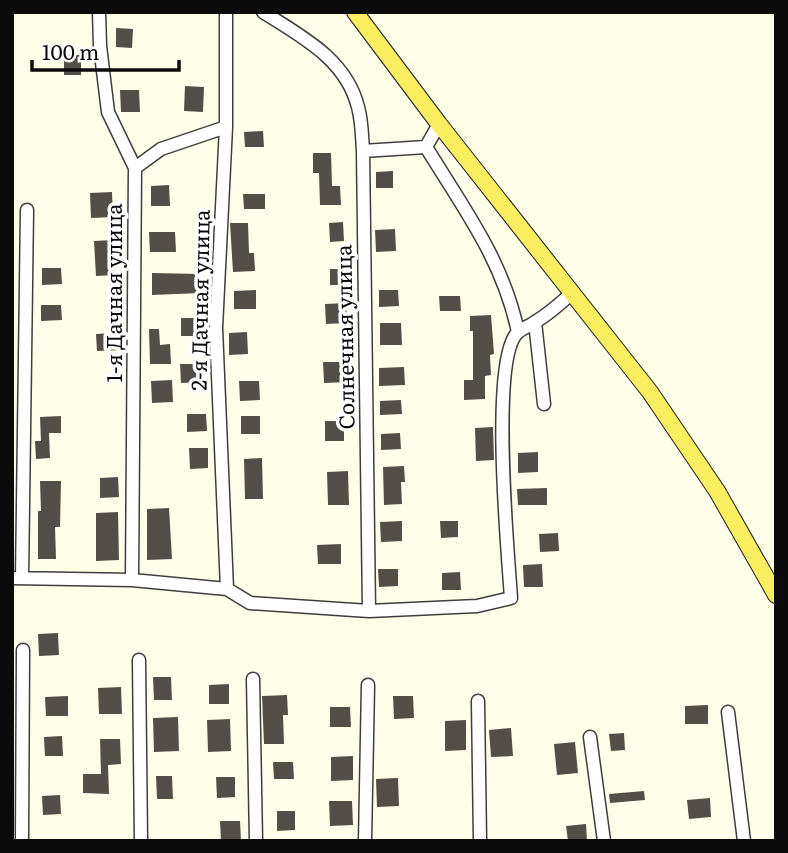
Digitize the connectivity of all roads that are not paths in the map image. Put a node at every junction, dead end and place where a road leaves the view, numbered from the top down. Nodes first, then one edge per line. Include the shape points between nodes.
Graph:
1 (99, 12) edge
2 (226, 12) edge
3 (263, 12) edge
4 (355, 12) edge
5 (439, 124) junction
6 (226, 127) junction
7 (426, 147) junction
8 (363, 152) junction
9 (135, 168) junction
10 (27, 210) dead end
11 (573, 292) junction
12 (535, 322) junction
13 (518, 332) junction
14 (544, 404) dead end
15 (17, 578) edge
16 (132, 580) junction
17 (228, 589) junction
18 (776, 595) edge
19 (369, 611) junction
20 (23, 650) dead end
21 (139, 660) dead end
22 (253, 679) dead end
23 (368, 685) dead end
24 (478, 701) dead end
25 (728, 712) dead end
26 (590, 737) dead end
27 (22, 841) edge
28 (141, 841) edge
29 (256, 841) edge
30 (365, 841) edge
31 (480, 841) edge
32 (604, 841) edge
33 (744, 841) edge

1 - 9 street, 1-я Дачная улица via 108,111
2 - 6 street, 2-я Дачная улица
3 - 8 street, Солнечная улица via 338,66 359,110
4 - 5 main road
5 - 7 street
5 - 11 main road
6 - 9 street via 161,149
6 - 17 street, 2-я Дачная улица via 216,328
7 - 8 street
7 - 13 street via 495,260
8 - 19 street, Солнечная улица
9 - 16 street, 1-я Дачная улица
10 - 15 street
11 - 12 street
11 - 18 main road via 683,439
12 - 13 street
12 - 14 street
13 - 19 street via 506,363 502,471 511,598 477,606
15 - 16 street
16 - 17 street
17 - 19 street via 250,603
20 - 27 street
21 - 28 street
22 - 29 street
23 - 30 street
24 - 31 street
25 - 33 street
26 - 32 street

